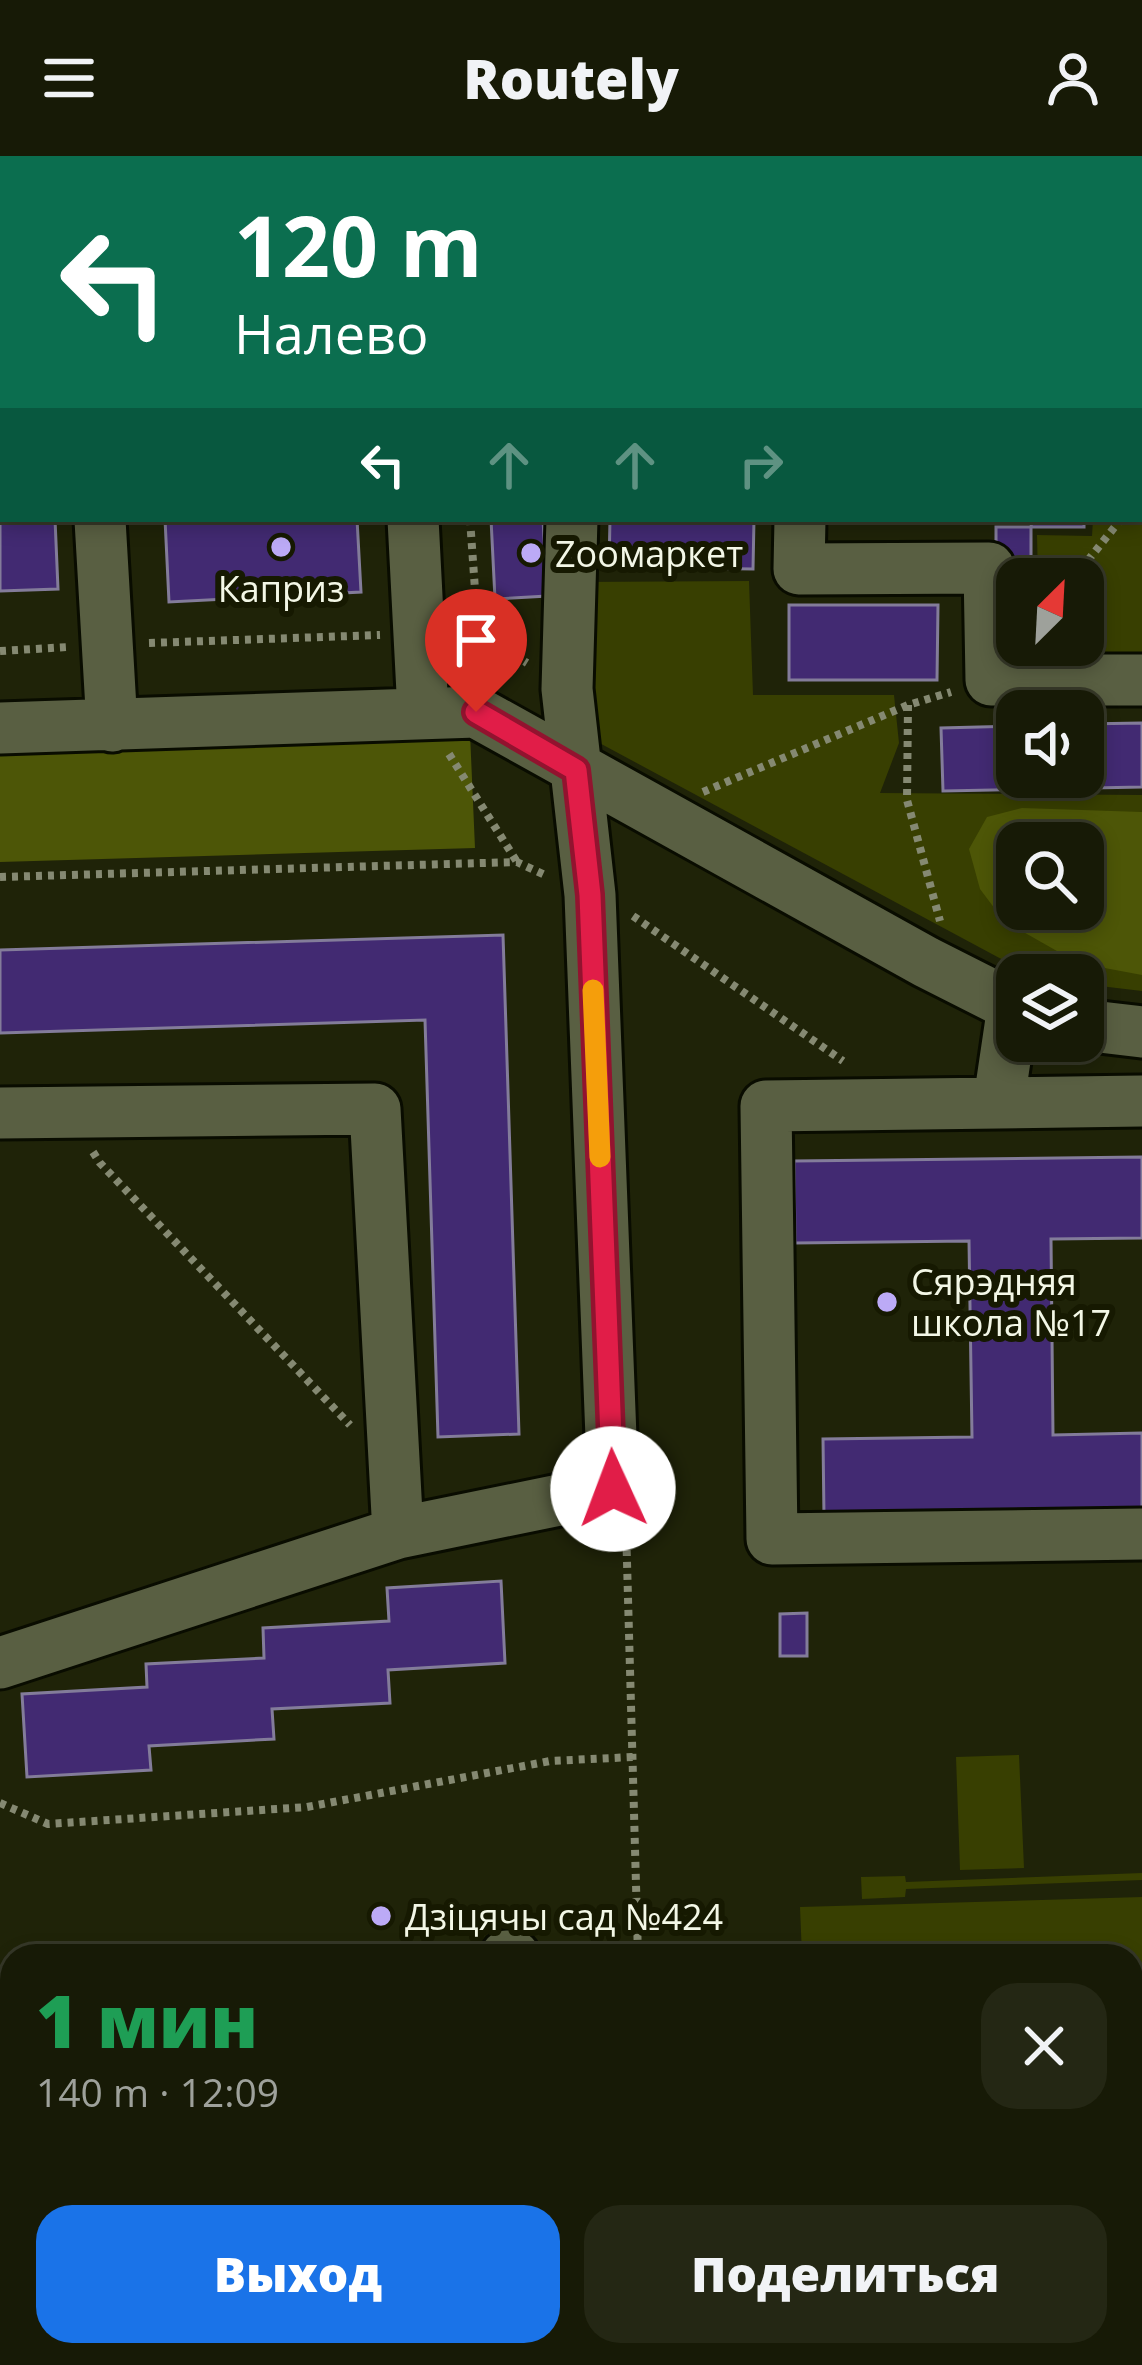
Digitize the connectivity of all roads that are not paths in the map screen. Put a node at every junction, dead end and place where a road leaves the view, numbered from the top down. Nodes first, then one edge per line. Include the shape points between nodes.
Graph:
1 (100, 522) edge
2 (413, 522) edge
3 (572, 522) edge
4 (800, 522) edge
5 (1142, 680) edge
6 (423, 712) junction
7 (112, 726) junction
8 (0, 728) edge
9 (576, 770) junction
10 (996, 997) edge
11 (1104, 1027) edge
12 (1142, 1032) edge
13 (1005, 1062) edge
14 (1142, 1101) edge
15 (1003, 1103) junction
16 (0, 1113) edge
17 (398, 1533) junction
18 (1142, 1534) edge
19 (0, 1663) edge

1 - 7 lane
2 - 6 lane
3 - 9 lane via 567,689
4 - 5 lane via 800,569 988,568 991,680
6 - 7 lane
6 - 9 lane via 476,712
7 - 8 lane
9 - 10 lane
9 - 17 lane via 607,903 613,1489
11 - 12 lane
13 - 15 lane
14 - 15 lane
15 - 18 lane via 766,1106 772,1538
16 - 17 lane via 375,1109
17 - 19 lane

